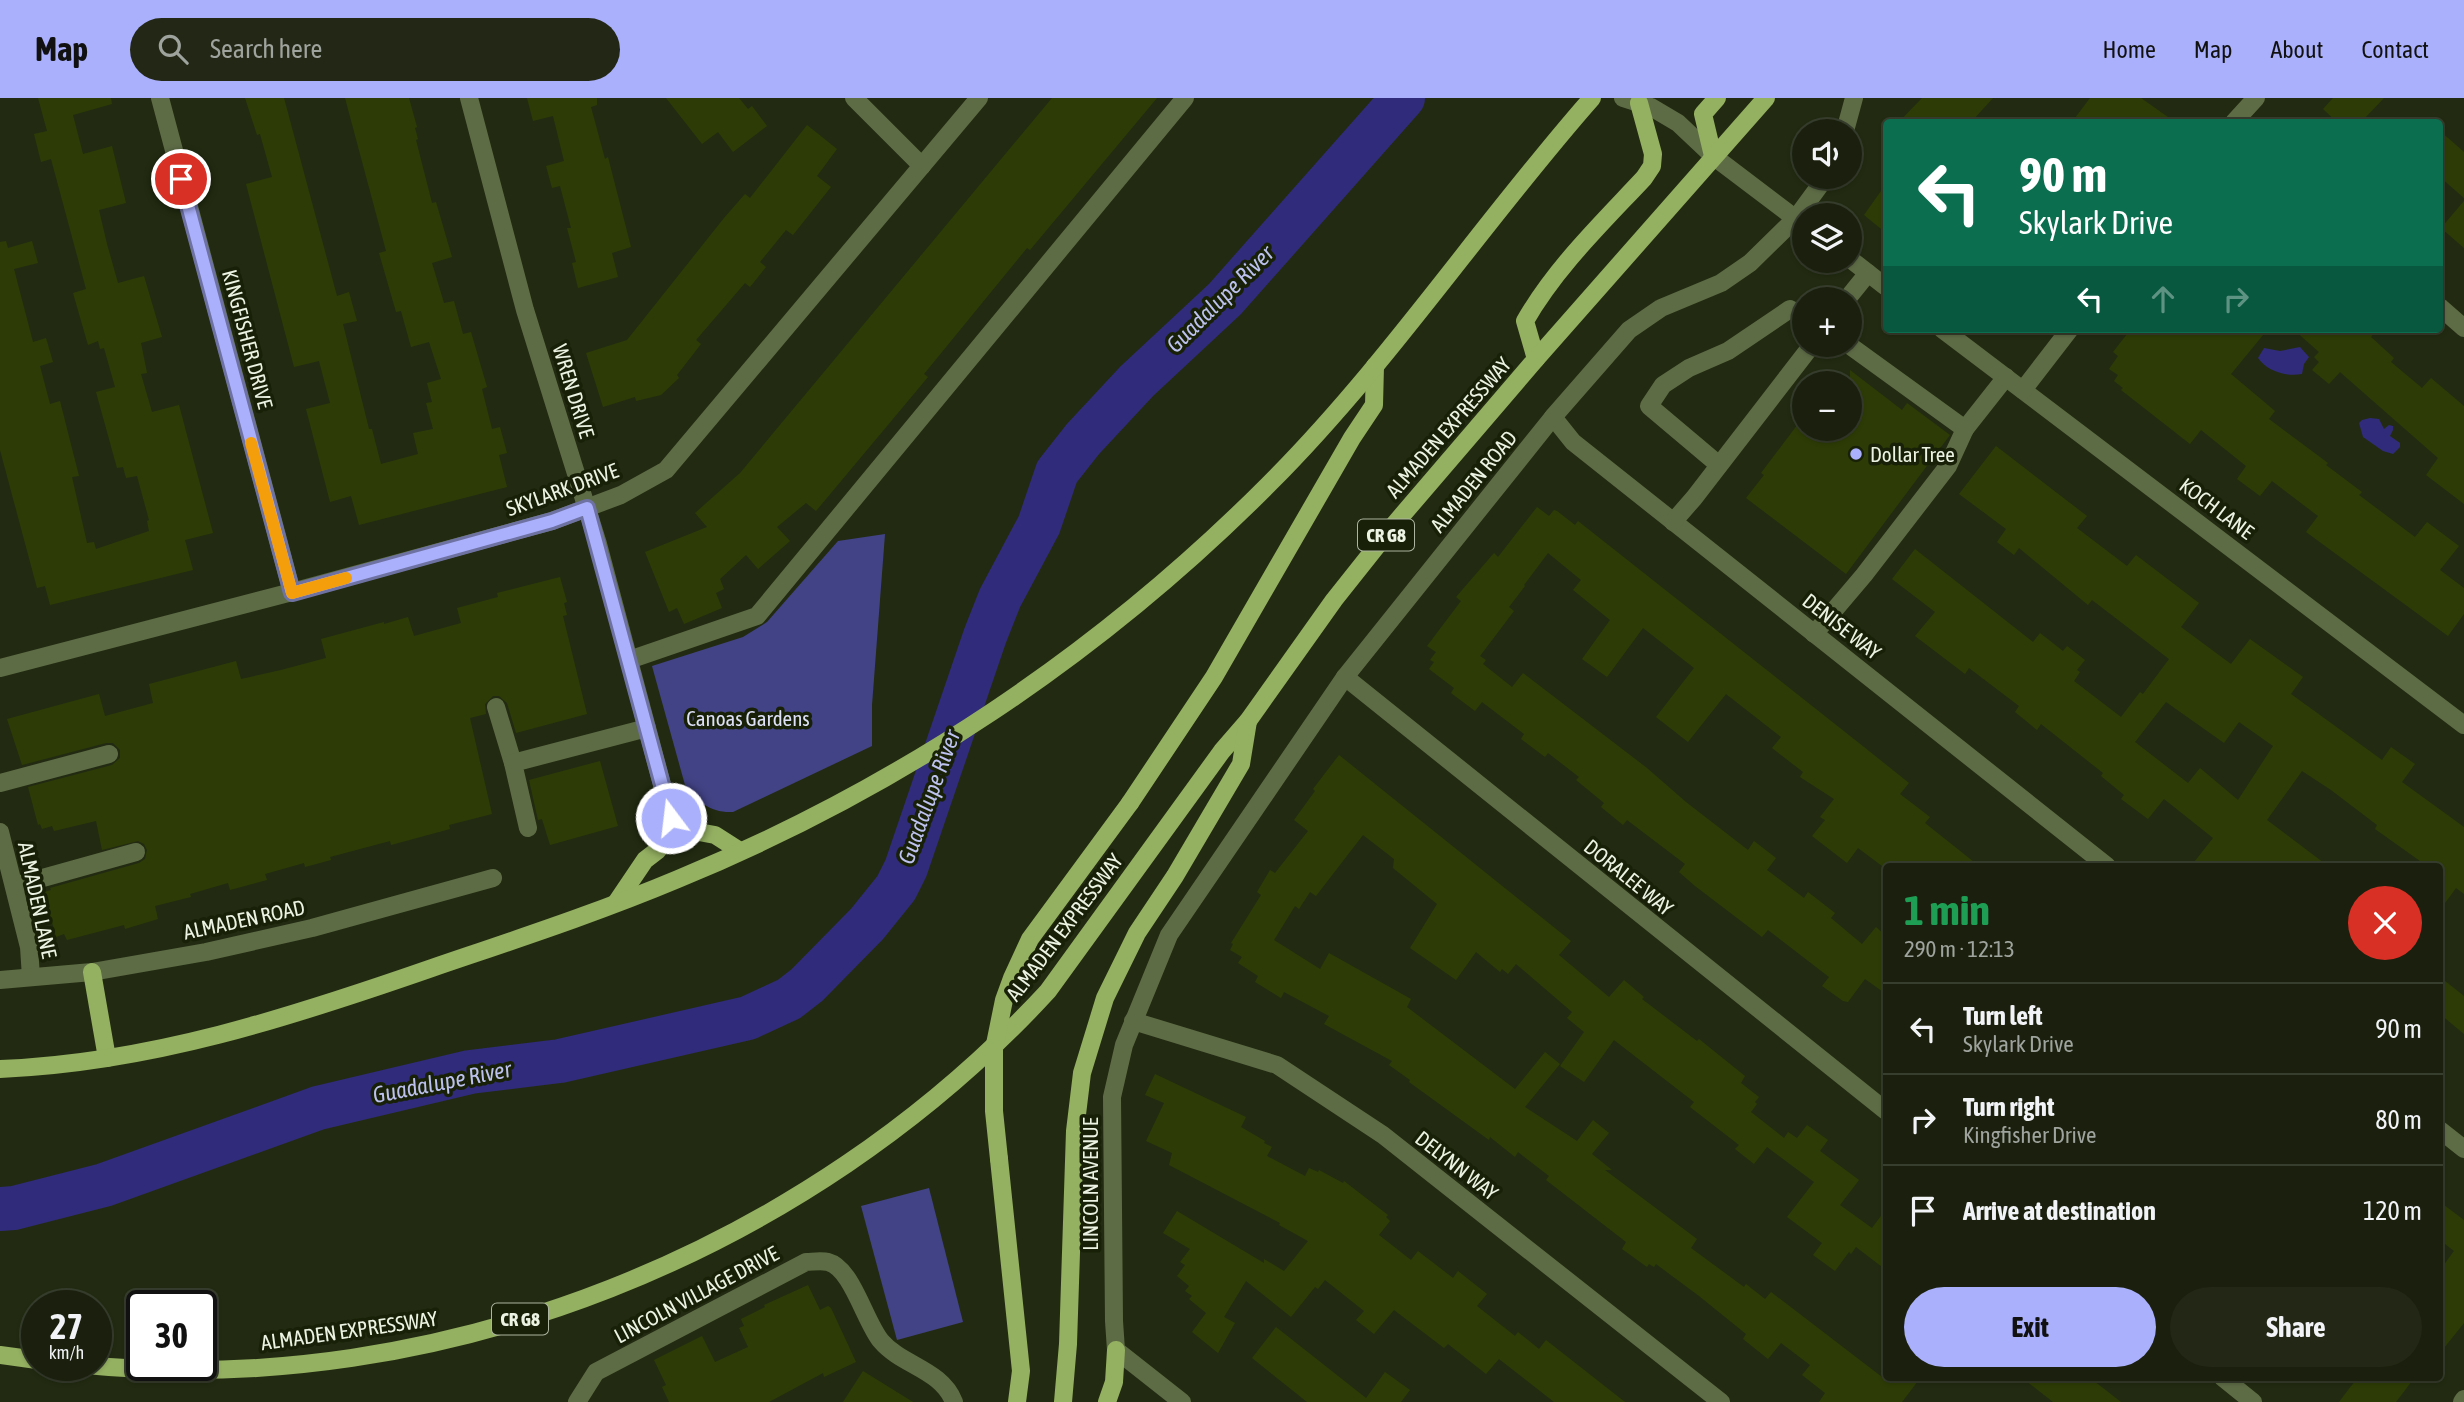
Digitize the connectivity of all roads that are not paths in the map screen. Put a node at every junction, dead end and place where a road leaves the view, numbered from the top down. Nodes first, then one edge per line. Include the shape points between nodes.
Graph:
1 (160, 98) edge
2 (469, 98) edge
3 (854, 98) edge
4 (979, 98) edge
5 (1185, 98) edge
6 (1592, 98) edge
7 (1717, 98) edge
8 (1766, 98) edge
9 (1854, 98) edge
10 (2256, 98) edge
11 (1631, 101) edge
12 (1848, 119) edge
13 (2237, 119) edge
14 (1713, 156) junction
15 (922, 166) junction
16 (1792, 215) edge
17 (1792, 228) edge
18 (1862, 268) edge
19 (1868, 273) junction
20 (1883, 285) edge
21 (1857, 287) edge
22 (1792, 310) edge
23 (2443, 310) edge
24 (2464, 328) edge
25 (1947, 333) edge
26 (2067, 333) edge
27 (1862, 354) edge
28 (1803, 357) edge
29 (1536, 359) junction
30 (1375, 366) junction
31 (2006, 377) junction
32 (2023, 390) junction
33 (1553, 417) junction
34 (1965, 429) junction
35 (1719, 465) junction
36 (587, 508) junction
37 (1673, 522) junction
38 (292, 593) junction
39 (1814, 634) junction
40 (629, 660) junction
41 (0, 668) edge
42 (1345, 677) junction
43 (496, 707) dead end
44 (1248, 721) junction
45 (2464, 725) edge
46 (647, 728) junction
47 (109, 754) dead end
48 (513, 763) junction
49 (0, 783) edge
50 (671, 818) junction
51 (528, 828) dead end
52 (0, 832) edge
53 (740, 851) junction
54 (136, 852) dead end
55 (3, 860) edge
56 (2103, 863) edge
57 (493, 878) dead end
58 (13, 886) junction
59 (616, 903) junction
60 (92, 972) junction
61 (31, 977) junction
62 (0, 980) edge
63 (1133, 1021) junction
64 (107, 1058) junction
65 (0, 1069) edge
66 (1883, 1109) edge
67 (2443, 1132) edge
68 (2464, 1149) edge
69 (1116, 1350) junction
70 (0, 1355) edge
71 (21, 1358) edge
72 (112, 1366) edge
73 (2227, 1381) edge
74 (577, 1402) edge
75 (954, 1402) edge
76 (1017, 1402) edge
77 (1063, 1402) edge
78 (1107, 1402) edge
79 (1182, 1402) edge
80 (1721, 1402) edge
81 (2253, 1402) edge

1 - 38 street, KINGFISHER DRIVE
2 - 36 street, WREN DRIVE via 525,310
3 - 15 street
4 - 15 street, SKYLARK DRIVE
5 - 40 street via 757,616
6 - 30 main road
7 - 14 main road via 1703,114
8 - 14 main road, ALMADEN EXPRESSWAY / CR G8
9 - 12 street
10 - 13 street
11 - 14 street via 1678,122
11 - 29 main road via 1653,154 1651,166 1538,298 1525,321
14 - 16 street
14 - 29 main road, ALMADEN EXPRESSWAY / CR G8
15 - 36 street, SKYLARK DRIVE via 666,470
17 - 33 street, ALMADEN ROAD via 1733,276 1661,308 1629,330
18 - 19 street
19 - 20 street
19 - 21 street
22 - 35 street via 1728,351 1689,368 1664,385 1649,406
23 - 24 street
25 - 31 street, KOCH LANE
26 - 32 street
27 - 34 street
28 - 35 street
29 - 44 main road, ALMADEN EXPRESSWAY / CR G8 via 1359,569
30 - 53 main road via 1271,483 1184,565 1072,656 966,731 847,800
30 - 76 main road, bridge via 1374,405 1214,677 1130,803 1030,939 1004,1000 994,1049 993,1101 1020,1358
31 - 32 street, KOCH LANE
31 - 34 street
32 - 45 street, KOCH LANE
33 - 37 street, DENISE WAY via 1573,442
33 - 42 street, ALMADEN ROAD
34 - 39 street via 1948,466
35 - 37 street
36 - 38 street, SKYLARK DRIVE
36 - 40 street, WREN DRIVE
37 - 39 street, DENISE WAY
38 - 41 street, SKYLARK DRIVE
39 - 56 street, DENISE WAY
40 - 46 street, WREN DRIVE
42 - 63 street, ALMADEN ROAD via 1170,935
42 - 66 street, DORALEE WAY
43 - 48 street
44 - 72 main road, ALMADEN EXPRESSWAY / CR G8 via 1074,958 1016,1026 917,1113 764,1216 605,1291 466,1335 299,1364 198,1370
44 - 77 main road via 1241,764 1137,933 1105,998 1082,1073 1075,1131
46 - 48 street
46 - 50 street, WREN DRIVE
47 - 49 street
48 - 51 street
50 - 53 main road via 688,830 715,835
50 - 59 main road via 667,837
52 - 55 street, ALMADEN LANE
53 - 59 main road
54 - 58 street
55 - 58 street, ALMADEN LANE
57 - 60 street, ALMADEN ROAD via 312,928
58 - 61 street, ALMADEN LANE via 29,947
59 - 64 main road via 560,926 260,1025
60 - 61 street, ALMADEN ROAD
60 - 64 main road
61 - 62 street, ALMADEN ROAD
63 - 69 street, LINCOLN AVENUE via 1112,1097
63 - 80 street, DELYNN WAY via 1276,1065 1383,1135
64 - 65 main road
67 - 68 street
69 - 78 main road
69 - 79 street
70 - 71 main road
73 - 81 street
74 - 75 street, LINCOLN VILLAGE DRIVE via 596,1372 806,1262 829,1262 844,1274 875,1335 941,1381

